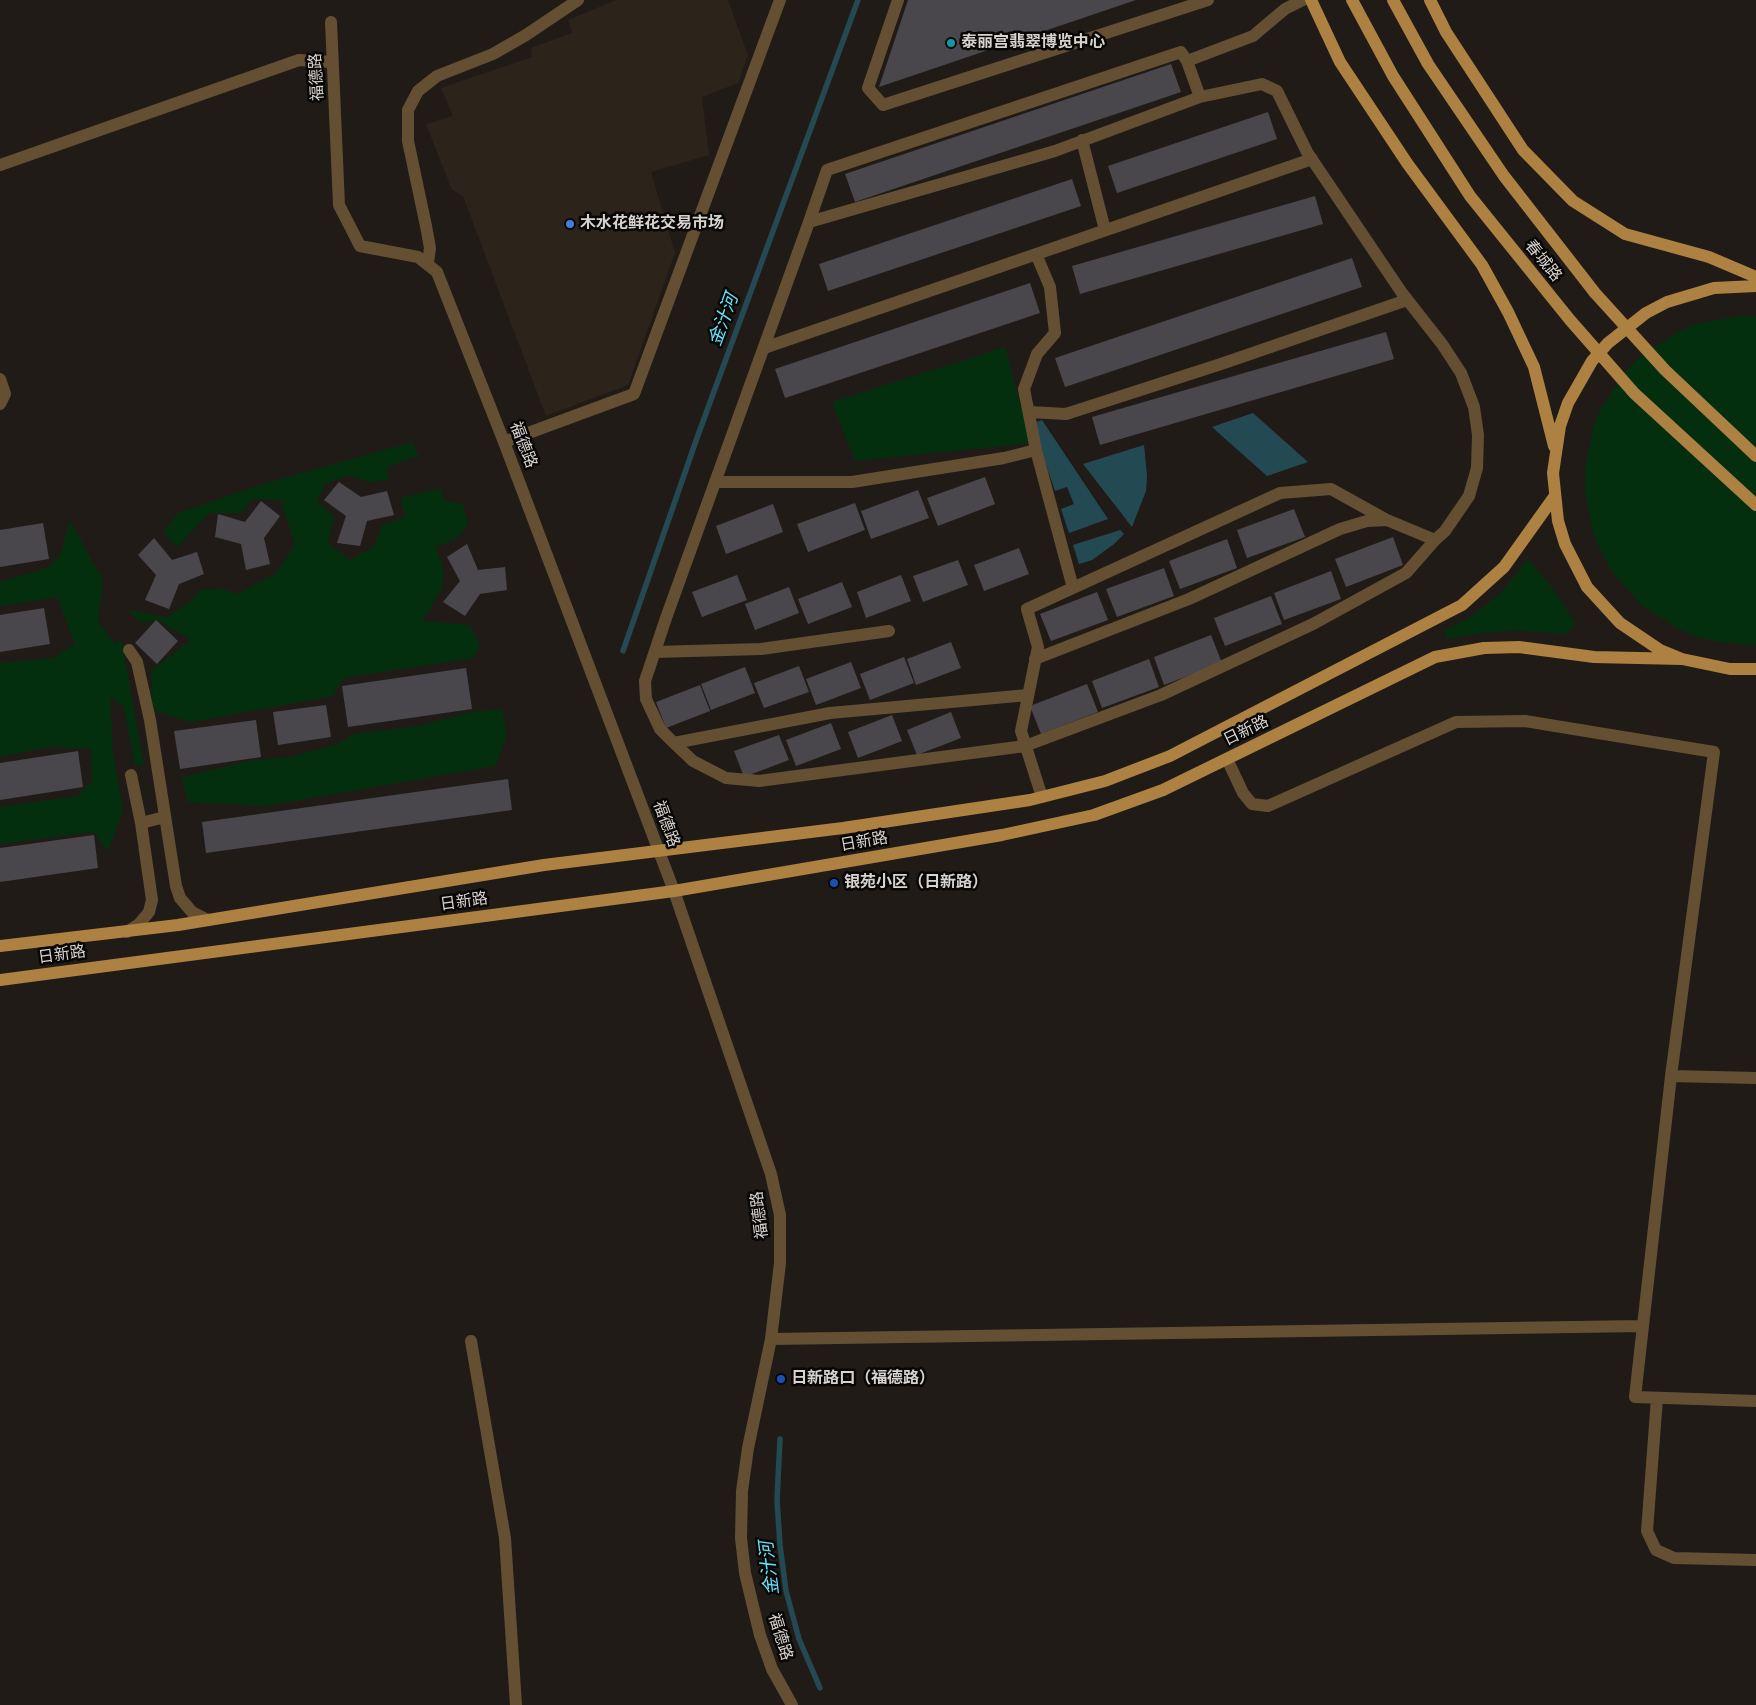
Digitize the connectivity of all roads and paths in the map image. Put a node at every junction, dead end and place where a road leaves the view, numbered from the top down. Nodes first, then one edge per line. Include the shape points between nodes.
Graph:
1 (578, 0) edge
2 (780, 0) edge
3 (898, 0) edge
4 (1208, 0) edge
5 (1303, 0) edge
6 (1311, 0) edge
7 (1352, 0) edge
8 (1393, 0) edge
9 (1430, 0) edge
10 (331, 22) dead end
11 (1187, 61) junction
12 (332, 62) junction
13 (1200, 97) junction
14 (1082, 140) junction
15 (1312, 159) junction
16 (0, 165) edge
17 (809, 222) junction
18 (1105, 230) junction
19 (1036, 254) junction
20 (428, 263) junction
21 (1756, 277) edge
22 (1756, 286) edge
23 (1408, 300) junction
24 (764, 348) junction
25 (0, 379) edge
26 (0, 404) edge
27 (1029, 412) junction
28 (504, 442) junction
29 (1555, 449) junction
30 (1036, 450) junction
31 (1756, 456) edge
32 (715, 482) junction
33 (1554, 497) junction
34 (1756, 505) edge
35 (1387, 520) junction
36 (1436, 540) junction
37 (1073, 588) junction
38 (889, 631) dead end
39 (129, 650) dead end
40 (655, 652) junction
41 (1035, 659) junction
42 (1682, 659) junction
43 (1730, 669) junction
44 (1756, 669) edge
45 (1756, 676) edge
46 (1028, 696) junction
47 (674, 743) junction
48 (1025, 746) junction
49 (1227, 759) junction
50 (131, 775) dead end
51 (1042, 797) junction
52 (165, 817) junction
53 (141, 823) junction
54 (659, 852) junction
55 (674, 891) junction
56 (208, 920) junction
57 (127, 932) junction
58 (62, 940) junction
59 (0, 946) edge
60 (0, 950) edge
61 (0, 981) edge
62 (1670, 1076) junction
63 (1756, 1078) edge
64 (1641, 1326) junction
65 (771, 1339) junction
66 (471, 1341) dead end
67 (1657, 1398) junction
68 (1756, 1401) edge
69 (1756, 1560) edge
70 (516, 1705) edge
71 (792, 1705) edge

1 - 20 street via 493,54 437,76 418,90 408,110 408,141 430,248
2 - 28 street via 634,394
3 - 4 street via 868,88 883,105
5 - 11 street via 1285,9 1254,36
6 - 29 main road via 1345,70 1407,163 1482,265 1508,312 1534,367
7 - 34 main road, 春城路 via 1393,76 1470,196 1634,393
8 - 31 main road, 春城路 via 1428,64 1504,176 1595,293 1665,370
9 - 21 main road via 1446,32 1523,150 1573,201 1625,234 1709,257
10 - 12 street, 福德路
11 - 13 street
11 - 17 street via 1181,52 826,170
12 - 16 street via 299,60
12 - 20 street, 福德路 via 339,205 360,246 418,257
13 - 14 street
13 - 15 street via 1262,84 1277,92
14 - 17 street via 1055,151
14 - 18 street
15 - 18 street
15 - 23 street
17 - 24 street
18 - 19 street
19 - 24 street
19 - 27 street via 1050,287 1055,333 1037,354 1024,389
20 - 28 street, 福德路 via 437,272
22 - 29 main road via 1690,293 1667,302 1626,327 1592,361 1579,381 1560,426
23 - 27 street via 1066,414
23 - 36 street via 1461,373 1474,407 1478,435 1477,468 1468,496
24 - 32 street
25 - 26 street via 5,394
27 - 30 street
28 - 54 street, 福德路
29 - 33 main road
30 - 32 street via 852,482
30 - 37 street
32 - 40 street
33 - 42 main road via 1565,544 1575,566 1602,606 1639,638
33 - 51 main road, 日新路 via 1504,567 1462,605 1170,756 1105,781
35 - 36 street
35 - 37 street via 1331,489 1280,493
35 - 41 street via 1366,521 1340,529 1189,599
36 - 48 street via 1406,573 1313,624 1161,695
37 - 41 street via 1028,609 1038,647
38 - 40 street via 761,649
39 - 52 street via 137,662
40 - 47 street via 645,682 646,699 660,729
41 - 46 street
42 - 43 main road
42 - 49 main road, 日新路 via 1594,657 1519,647 1484,648 1435,657
43 - 44 main road
43 - 45 street
46 - 47 street via 830,713
46 - 48 street via 1021,731
47 - 48 street via 693,762 726,778 759,781
48 - 51 street
49 - 55 main road, 日新路 via 1163,790 1094,815 1002,835
49 - 62 street via 1243,793 1252,804 1268,806 1456,722 1525,722 1714,752
50 - 53 street
51 - 54 main road, 日新路
52 - 53 street
52 - 56 street via 180,898 192,912
53 - 57 street via 152,900 149,912
54 - 55 street, 福德路
54 - 56 main road, 日新路 via 544,865
55 - 61 main road, 日新路
55 - 65 street, 福德路 via 771,1174 780,1215 780,1264
56 - 57 main road, 日新路
57 - 58 main road, 日新路
58 - 59 main road, 日新路
58 - 60 main road, 日新路
62 - 63 street
62 - 64 street
64 - 65 street
64 - 67 street via 1635,1397
65 - 71 street, 福德路 via 748,1448 742,1491 741,1538 760,1635 772,1669
66 - 70 street via 505,1538
67 - 68 street
67 - 69 street via 1647,1531 1656,1550 1674,1558

